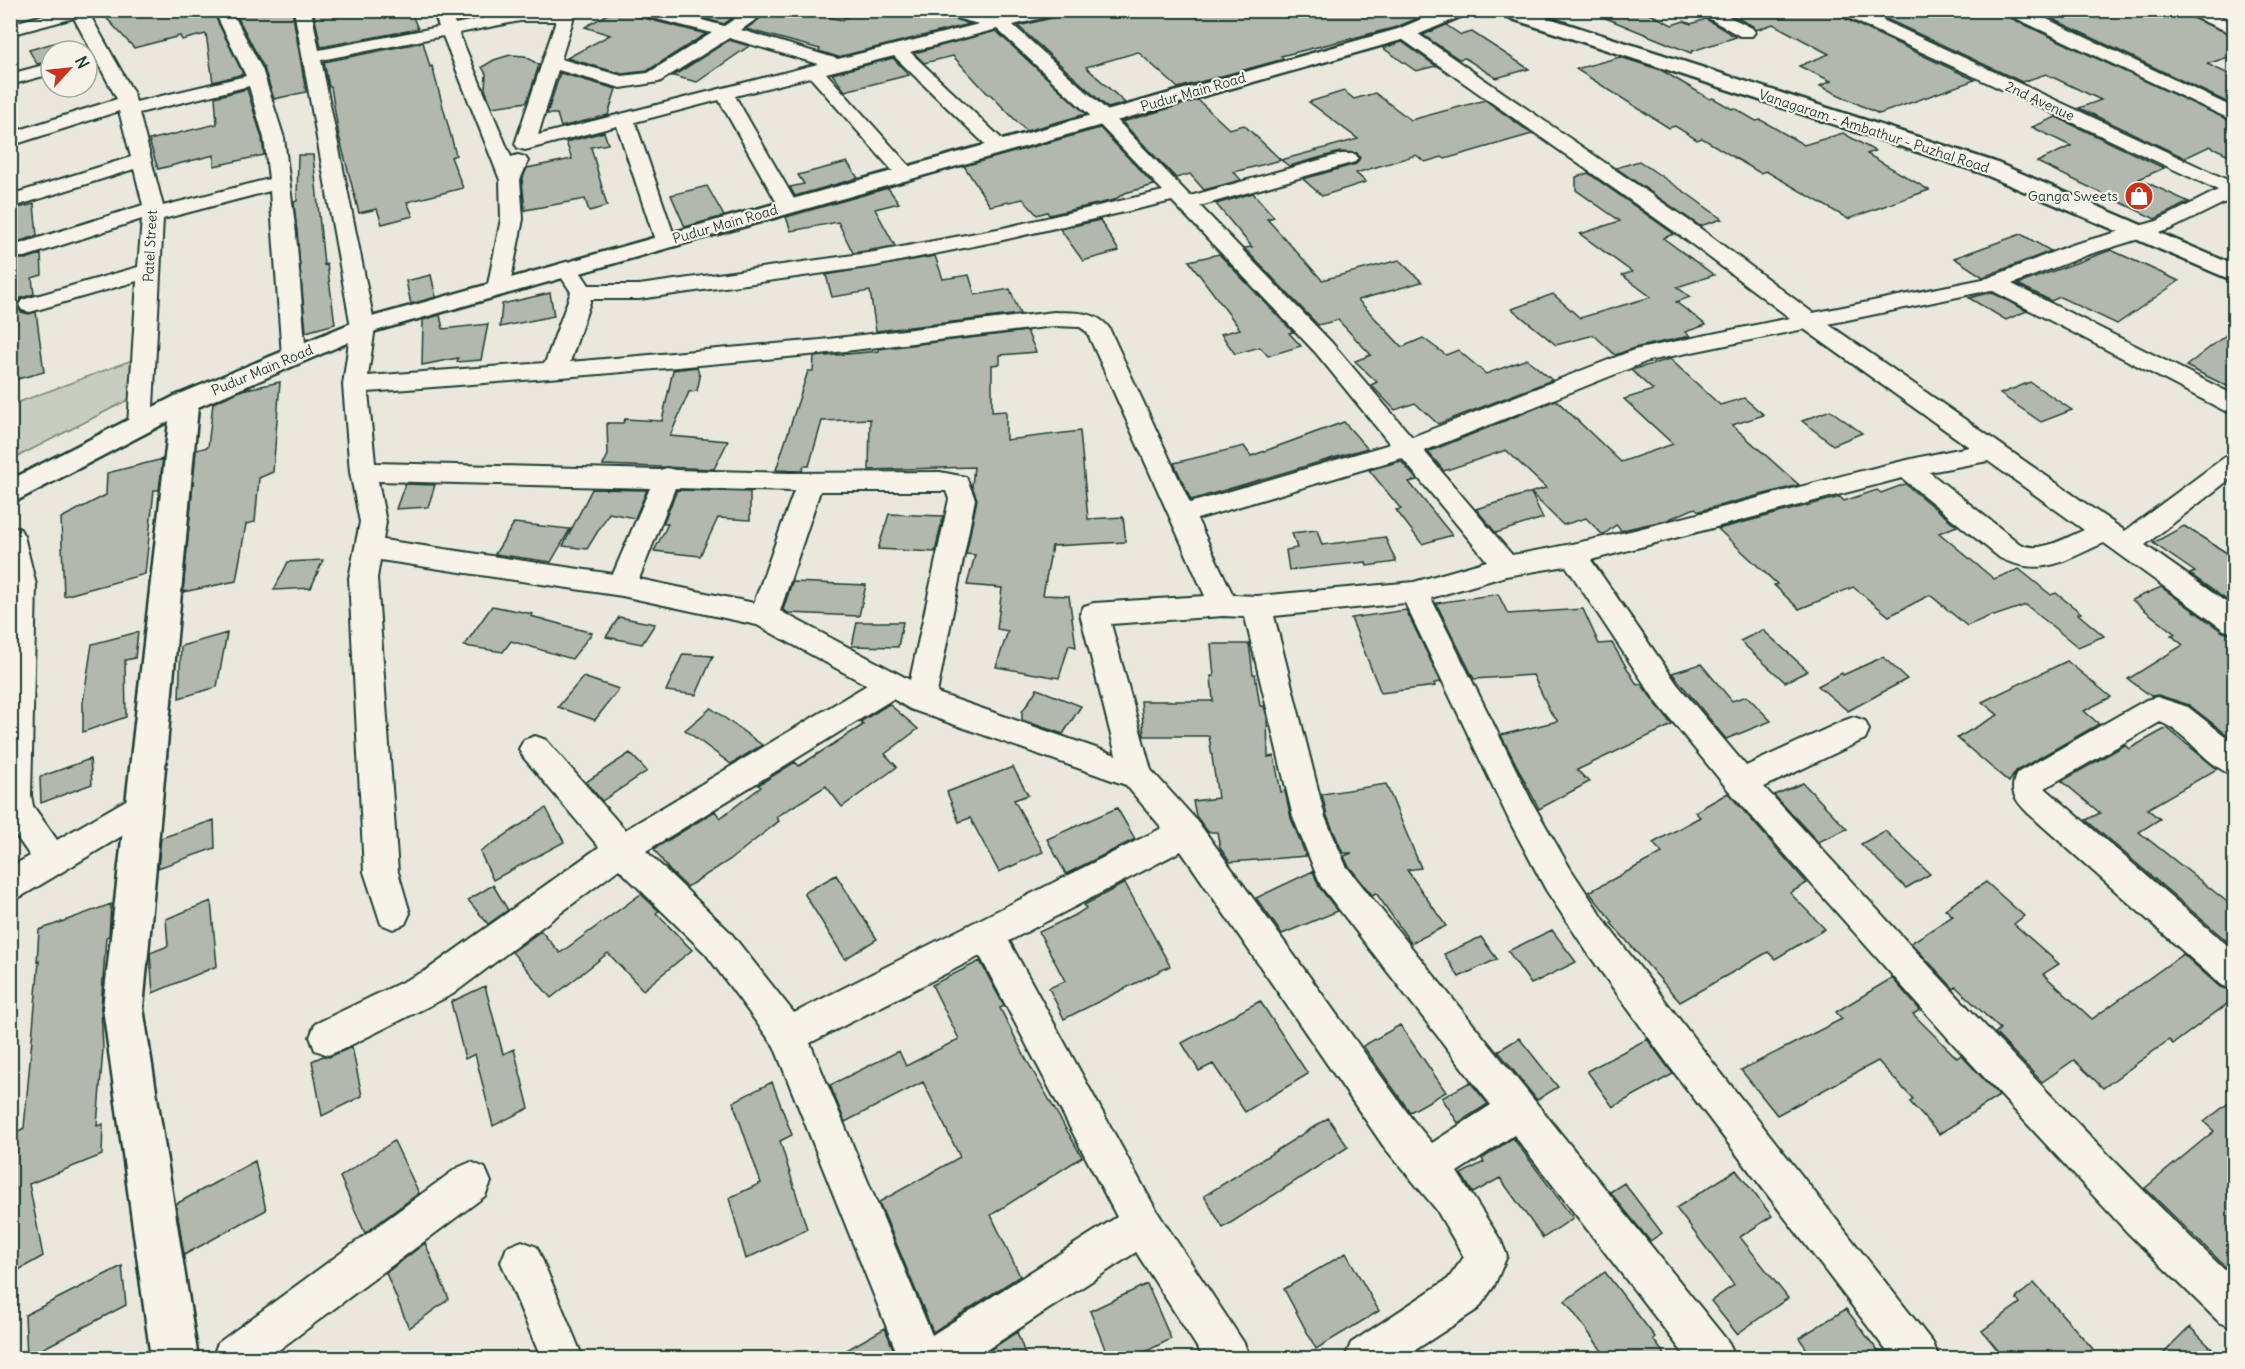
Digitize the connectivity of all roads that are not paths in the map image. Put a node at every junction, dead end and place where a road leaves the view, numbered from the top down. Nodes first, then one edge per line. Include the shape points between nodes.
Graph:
1 (222, 10) edge
2 (302, 10) edge
3 (441, 10) edge
4 (643, 10) edge
5 (761, 10) edge
6 (945, 10) edge
7 (1053, 10) edge
8 (1460, 10) edge
9 (1504, 10) edge
10 (1548, 10) edge
11 (1702, 10) edge
12 (1846, 10) edge
13 (2013, 10) edge
14 (2192, 10) edge
15 (78, 11) edge
16 (567, 14) edge
17 (1000, 24) junction
18 (448, 29) junction
19 (2235, 29) edge
20 (10, 30) edge
21 (729, 32) junction
22 (1746, 32) dead end
23 (1405, 33) junction
24 (89, 39) edge
25 (897, 49) junction
26 (311, 57) junction
27 (99, 61) edge
28 (551, 62) junction
29 (836, 64) junction
30 (813, 70) junction
31 (39, 72) edge
32 (256, 79) junction
33 (10, 80) edge
34 (724, 93) junction
35 (128, 106) junction
36 (2235, 115) edge
37 (1103, 117) junction
38 (624, 118) junction
39 (10, 140) edge
40 (525, 144) junction
41 (998, 146) junction
42 (1348, 158) dead end
43 (141, 160) junction
44 (905, 173) junction
45 (510, 180) junction
46 (279, 183) junction
47 (2234, 190) edge
48 (1181, 199) junction
49 (10, 202) edge
50 (788, 206) junction
51 (152, 212) junction
52 (2164, 225) junction
53 (2140, 232) junction
54 (665, 241) junction
55 (17, 252) dead end
56 (2235, 256) edge
57 (567, 269) junction
58 (149, 271) junction
59 (2235, 274) edge
60 (1994, 283) junction
61 (498, 289) junction
62 (582, 292) junction
63 (30, 305) dead end
64 (1810, 322) junction
65 (363, 327) junction
66 (294, 356) junction
67 (555, 370) junction
68 (355, 385) junction
69 (185, 402) junction
70 (2235, 405) edge
71 (140, 425) junction
72 (1407, 448) junction
73 (1994, 451) junction
74 (2235, 463) edge
75 (1906, 468) junction
76 (363, 472) junction
77 (667, 477) junction
78 (810, 482) junction
79 (10, 492) edge
80 (1183, 514) junction
81 (10, 536) edge
82 (2117, 537) junction
83 (369, 548) junction
84 (1573, 555) junction
85 (1506, 566) junction
86 (622, 586) junction
87 (1414, 592) junction
88 (1240, 606) junction
89 (764, 616) junction
90 (2235, 622) edge
91 (891, 686) junction
92 (921, 700) junction
93 (1854, 730) dead end
94 (14, 743) edge
95 (535, 749) dead end
96 (2235, 762) edge
97 (1137, 776) junction
98 (1741, 783) junction
99 (144, 806) junction
100 (1186, 832) junction
101 (621, 849) junction
102 (52, 860) junction
103 (10, 885) edge
104 (393, 913) dead end
105 (987, 934) junction
106 (2235, 973) edge
107 (788, 1035) junction
108 (328, 1037) dead end
109 (1517, 1110) junction
110 (1427, 1169) junction
111 (471, 1182) dead end
112 (1142, 1224) junction
113 (522, 1262) dead end
114 (2235, 1307) edge
115 (174, 1359) edge
116 (232, 1359) edge
117 (562, 1359) edge
118 (920, 1359) edge
119 (936, 1359) edge
120 (1229, 1359) edge
121 (1366, 1359) edge
122 (1714, 1359) edge
123 (1918, 1359) edge

1 - 32 street
2 - 26 street
3 - 18 street
4 - 21 street
5 - 21 street
6 - 17 street
7 - 17 street
8 - 23 street, Pudur Main Road
9 - 53 street, Vanagaram - Ambathur - Puzhal Road via 1987,167
10 - 52 street via 1951,138
11 - 22 street
12 - 47 street, 2nd Avenue
13 - 36 street
14 - 19 street
15 - 20 street
15 - 24 street, Patel Street
16 - 18 street via 520,16
16 - 28 street
17 - 25 street
17 - 37 street
18 - 26 street
18 - 45 street
21 - 28 street via 653,78 621,82
21 - 29 street
23 - 37 street, Pudur Main Road
23 - 64 street via 1693,234
25 - 29 street
25 - 41 street
26 - 65 street
27 - 35 street, Patel Street via 124,92
28 - 40 street
29 - 30 street
30 - 34 street
30 - 44 street
31 - 33 street
32 - 35 street
32 - 46 street via 274,138
34 - 38 street
34 - 50 street
35 - 39 street
35 - 43 street, Patel Street
37 - 41 street, Pudur Main Road
37 - 48 street
38 - 40 street
38 - 54 street
40 - 45 street
41 - 44 street, Pudur Main Road
42 - 48 street
43 - 49 street
43 - 51 street, Patel Street
44 - 50 street, Pudur Main Road
45 - 61 street via 512,219
46 - 51 street
46 - 66 street
47 - 52 street
48 - 62 street via 875,259 639,292
48 - 72 street via 1324,348
50 - 54 street, Pudur Main Road
51 - 55 street
51 - 58 street, Patel Street
52 - 53 street
52 - 56 street
53 - 59 street, Vanagaram - Ambathur - Puzhal Road
53 - 60 street via 2079,250
54 - 57 street, Pudur Main Road
57 - 61 street, Pudur Main Road
57 - 62 street
58 - 63 street
58 - 71 street, Patel Street
60 - 64 street
60 - 70 street
61 - 65 street, Pudur Main Road
62 - 67 street
64 - 72 street via 1642,355
64 - 73 street
65 - 66 street, Pudur Main Road
65 - 68 street
66 - 69 street, Pudur Main Road
67 - 68 street
67 - 80 street via 808,348 1054,319 1084,320 1097,328
68 - 76 street
69 - 71 street, Pudur Main Road
69 - 99 street
71 - 79 street, Pudur Main Road
72 - 80 street
72 - 85 street
73 - 75 street
73 - 82 street
74 - 82 street
75 - 82 street via 2010,551 2025,558 2040,558
75 - 84 street
76 - 77 street
76 - 83 street via 373,522
77 - 78 street
77 - 86 street
78 - 89 street
78 - 92 street via 957,483 962,499
80 - 88 street
81 - 94 street via 22,585
82 - 90 street
83 - 86 street
83 - 104 street via 363,578 381,872
84 - 85 street
84 - 98 street via 1666,692
85 - 87 street
86 - 89 street
87 - 88 street
87 - 123 street via 1522,814 1558,879 1669,1035
88 - 97 street via 1094,614
88 - 109 street via 1309,818 1333,875
89 - 91 street
91 - 92 street
91 - 101 street
92 - 97 street
93 - 98 street
94 - 102 street via 17,810
95 - 101 street
96 - 106 street via 2180,717 2157,709 2028,782 2028,792 2040,804
97 - 100 street
98 - 114 street via 2141,1218
99 - 102 street
99 - 115 street via 123,1008
100 - 105 street
100 - 110 street
101 - 107 street via 718,943
101 - 108 street via 440,982
102 - 103 street
105 - 107 street
105 - 112 street
107 - 118 street
109 - 110 street
109 - 122 street
110 - 121 street via 1450,1195 1486,1256 1463,1294
111 - 116 street
112 - 119 street
112 - 120 street
113 - 117 street

